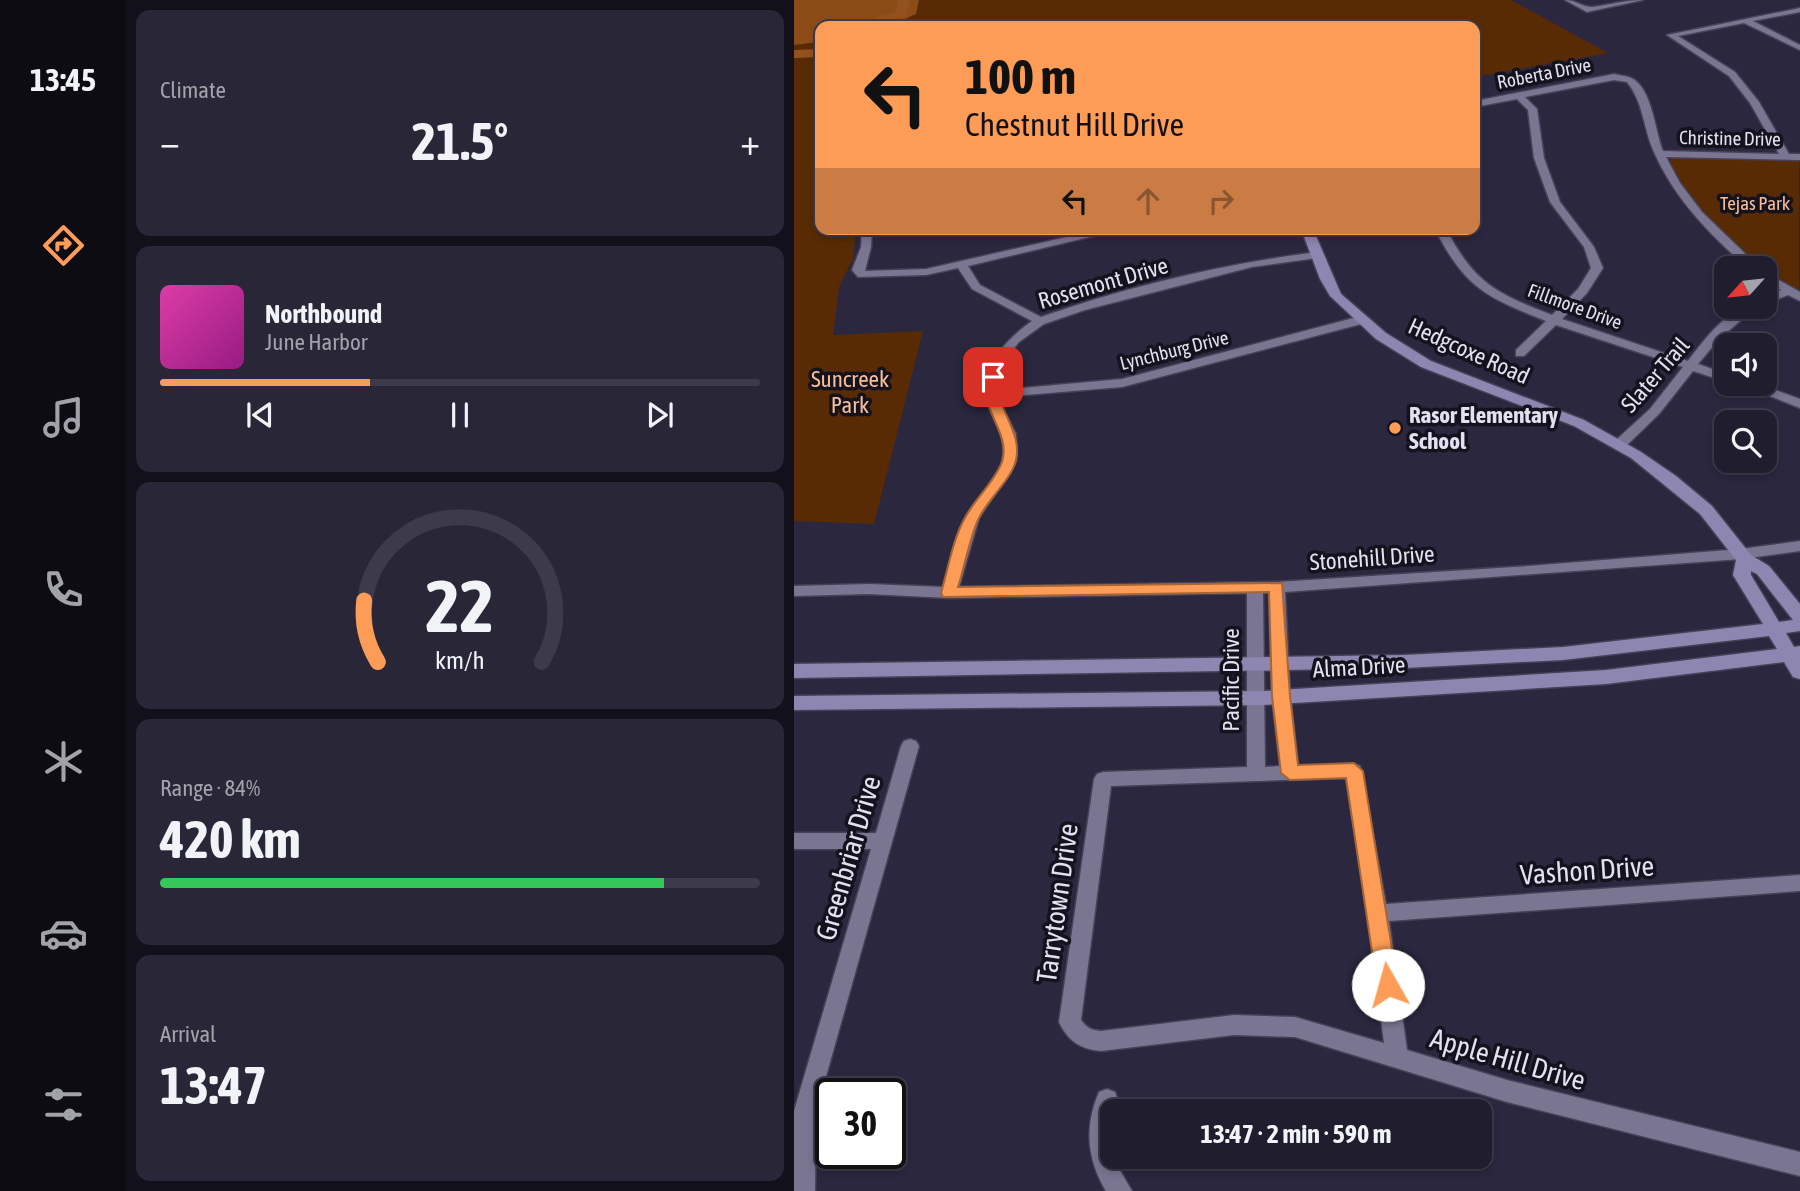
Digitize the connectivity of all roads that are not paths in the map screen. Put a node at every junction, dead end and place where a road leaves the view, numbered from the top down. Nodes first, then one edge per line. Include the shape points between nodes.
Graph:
1 (1569, 0) edge
2 (1639, 0) edge
3 (1800, 10) edge
4 (1744, 20) junction
5 (1800, 48) edge
6 (1518, 95) junction
7 (1480, 103) edge
8 (1660, 154) junction
9 (1785, 156) junction
10 (1800, 157) edge
11 (867, 235) edge
12 (1092, 235) edge
13 (1309, 235) edge
14 (1443, 235) edge
15 (1317, 255) junction
16 (1743, 256) edge
17 (962, 265) junction
18 (1778, 284) edge
19 (1794, 295) edge
20 (1735, 319) edge
21 (1361, 320) junction
22 (1554, 320) junction
23 (1040, 321) junction
24 (1520, 353) dead end
25 (1692, 366) junction
26 (1714, 374) edge
27 (992, 394) junction
28 (1777, 396) edge
29 (1800, 404) edge
30 (1620, 444) junction
31 (1800, 546) edge
32 (1743, 556) junction
33 (1255, 587) junction
34 (1277, 587) junction
35 (794, 591) edge
36 (949, 593) junction
37 (1800, 617) edge
38 (1800, 625) edge
39 (1774, 629) junction
40 (1794, 654) edge
41 (1505, 657) junction
42 (1280, 665) junction
43 (1256, 666) junction
44 (794, 671) edge
45 (1800, 672) edge
46 (1512, 682) junction
47 (1281, 696) junction
48 (1256, 698) junction
49 (794, 703) edge
50 (910, 746) dead end
51 (1256, 773) junction
52 (1290, 773) junction
53 (794, 841) edge
54 (881, 841) junction
55 (1798, 887) edge
56 (1378, 913) junction
57 (1076, 1033) joint
58 (1397, 1058) junction
59 (1800, 1164) edge
60 (1108, 1169) edge
61 (803, 1191) edge
62 (1121, 1191) edge

1 - 2 street via 1587,9
3 - 4 street
4 - 5 street
4 - 9 street via 1671,35 1732,74
6 - 7 street, Roberta Drive
6 - 8 street, Roberta Drive via 1621,77 1636,86 1647,106
6 - 22 street via 1532,110 1539,158 1555,202 1589,247 1597,268 1583,292
8 - 9 street, Christine Drive
8 - 16 street via 1684,197
9 - 10 street, Christine Drive
11 - 17 street via 858,270 862,275 910,274
12 - 17 street
13 - 15 main road, Hedgcoxe Road
14 - 22 street, Fillmore Drive via 1456,259 1488,291
15 - 21 main road, Hedgcoxe Road via 1336,296
15 - 23 street, Rosemont Drive via 1252,264
17 - 23 street via 976,287
18 - 19 street
20 - 25 street, Slater Trail
21 - 27 street, Lynchburg Drive via 1122,383
21 - 30 main road, Hedgcoxe Road via 1426,364 1579,423
22 - 24 street
22 - 25 street, Fillmore Drive
23 - 27 street, Rosemont Drive via 1007,348 993,377
25 - 26 street, Fillmore Drive
25 - 30 street, Slater Trail
27 - 36 street via 1009,434 1009,463 971,518
28 - 29 street
30 - 32 main road, Hedgcoxe Road via 1706,510
31 - 32 street, Stonehill Drive
32 - 34 street, Stonehill Drive
32 - 37 main road, Hedgcoxe Road via 1763,570
32 - 39 main road, Hedgcoxe Road via 1742,575
33 - 34 street, Stonehill Drive
33 - 36 street, Stonehill Drive
33 - 43 street, Pacific Drive
34 - 42 street, Pacific Drive
35 - 36 street, Stonehill Drive
38 - 39 main road, Alma Drive
39 - 40 main road, Hedgcoxe Road
39 - 41 main road, Alma Drive
40 - 45 main road, Hedgcoxe Road
40 - 46 main road, Alma Drive via 1606,677
41 - 42 main road, Alma Drive
41 - 46 main road
42 - 43 main road, Alma Drive
42 - 47 street, Pacific Drive
43 - 44 main road, Alma Drive
43 - 48 street, Pacific Drive
46 - 47 main road, Alma Drive
47 - 48 main road, Alma Drive
47 - 52 street, Pacific Drive
48 - 49 main road, Alma Drive
48 - 51 street, Pacific Drive
50 - 54 street, Greenbriar Drive
51 - 52 street
51 - 57 street, Tarrytown Drive via 1103,779 1070,1022
52 - 56 street via 1354,771
53 - 54 street
54 - 61 street, Greenbriar Drive via 805,1112
55 - 56 street, Vashon Drive
56 - 58 street
57 - 58 street, Apple Hill Drive via 1085,1040 1101,1041 1234,1025 1295,1027
58 - 59 street, Apple Hill Drive via 1521,1095
60 - 62 street

